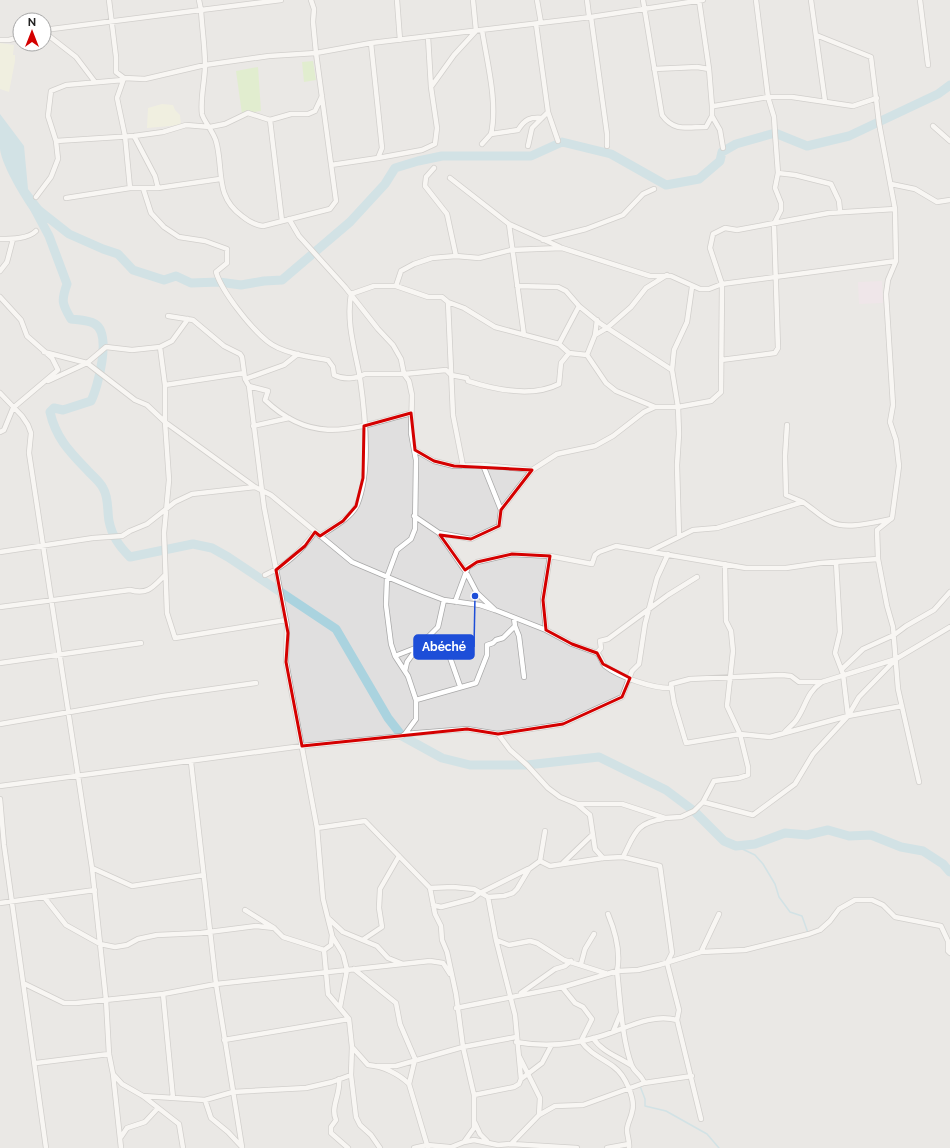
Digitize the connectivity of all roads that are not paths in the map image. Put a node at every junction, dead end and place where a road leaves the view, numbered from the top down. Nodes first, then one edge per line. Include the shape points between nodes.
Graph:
1 (109, 0) edge
2 (199, 0) edge
3 (281, 0) edge
4 (311, 0) edge
5 (396, 0) edge
6 (473, 0) edge
7 (537, 0) edge
8 (587, 0) edge
9 (643, 0) edge
10 (700, 0) edge
11 (756, 0) edge
12 (811, 0) edge
13 (920, 0) edge
14 (644, 8) junction
15 (201, 10) junction
16 (590, 17) junction
17 (111, 22) junction
18 (541, 23) junction
19 (536, 24) junction
20 (52, 30) edge
21 (482, 30) junction
22 (476, 31) junction
23 (816, 36) junction
24 (428, 37) junction
25 (52, 38) edge
26 (12, 39) edge
27 (0, 40) edge
28 (400, 40) junction
29 (372, 44) junction
30 (316, 53) junction
31 (928, 65) dead end
32 (205, 66) junction
33 (654, 69) junction
34 (709, 69) junction
35 (123, 79) junction
36 (95, 82) junction
37 (431, 87) junction
38 (322, 96) junction
39 (768, 97) junction
40 (877, 98) junction
41 (825, 101) junction
42 (714, 106) dead end
43 (548, 112) junction
44 (712, 116) junction
45 (542, 118) junction
46 (270, 120) junction
47 (933, 126) dead end
48 (210, 127) junction
49 (491, 134) junction
50 (125, 136) junction
51 (134, 136) junction
52 (558, 140) dead end
53 (56, 141) junction
54 (950, 141) edge
55 (482, 144) dead end
56 (528, 146) dead end
57 (607, 146) dead end
58 (723, 148) dead end
59 (378, 158) junction
60 (331, 165) junction
61 (434, 168) dead end
62 (778, 173) junction
63 (450, 178) dead end
64 (220, 179) junction
65 (891, 184) junction
66 (130, 188) junction
67 (143, 188) junction
68 (158, 188) junction
69 (654, 188) dead end
70 (36, 197) dead end
71 (66, 198) dead end
72 (950, 200) edge
73 (895, 209) junction
74 (840, 211) junction
75 (289, 219) junction
76 (282, 221) junction
77 (509, 224) junction
78 (774, 224) junction
79 (36, 231) dead end
80 (0, 239) edge
81 (13, 239) junction
82 (543, 240) junction
83 (562, 248) junction
84 (511, 250) junction
85 (456, 256) junction
86 (896, 261) junction
87 (0, 271) edge
88 (667, 276) junction
89 (775, 278) junction
90 (722, 284) junction
91 (396, 286) junction
92 (517, 286) junction
93 (692, 287) junction
94 (351, 294) junction
95 (0, 297) edge
96 (448, 302) junction
97 (579, 306) junction
98 (168, 316) dead end
99 (188, 319) junction
100 (597, 320) junction
101 (607, 328) junction
102 (524, 335) junction
103 (595, 335) junction
104 (559, 344) junction
105 (160, 347) junction
106 (44, 352) junction
107 (569, 353) junction
108 (298, 354) junction
109 (587, 355) junction
110 (720, 360) junction
111 (87, 363) junction
112 (672, 370) junction
113 (244, 373) junction
114 (404, 374) junction
115 (451, 374) junction
116 (360, 377) junction
117 (245, 379) junction
118 (165, 385) junction
119 (39, 386) junction
120 (249, 386) junction
121 (0, 393) edge
122 (655, 407) junction
123 (678, 407) junction
124 (13, 408) junction
125 (411, 413) junction
126 (289, 418) junction
127 (165, 422) junction
128 (787, 425) dead end
129 (253, 426) junction
130 (364, 426) junction
131 (0, 432) edge
132 (415, 450) junction
133 (483, 465) junction
134 (463, 466) junction
135 (532, 470) junction
136 (255, 487) junction
137 (262, 491) junction
138 (803, 502) junction
139 (165, 510) junction
140 (501, 510) junction
141 (414, 516) junction
142 (892, 518) junction
143 (315, 532) junction
144 (439, 533) junction
145 (320, 536) junction
146 (679, 537) junction
147 (44, 546) junction
148 (650, 551) junction
149 (0, 552) edge
150 (668, 554) junction
151 (550, 556) junction
152 (878, 559) junction
153 (836, 562) junction
154 (725, 564) junction
155 (276, 570) junction
156 (466, 572) junction
157 (165, 575) junction
158 (265, 575) dead end
159 (387, 576) junction
160 (697, 577) dead end
161 (950, 592) edge
162 (52, 599) junction
163 (444, 600) junction
164 (455, 602) junction
165 (0, 607) edge
166 (651, 608) junction
167 (495, 610) junction
168 (514, 618) junction
169 (286, 620) junction
170 (515, 626) junction
171 (950, 626) edge
172 (546, 630) junction
173 (894, 635) junction
174 (426, 638) junction
175 (141, 643) dead end
176 (418, 647) junction
177 (597, 653) junction
178 (60, 654) junction
179 (395, 656) junction
180 (896, 659) junction
181 (0, 663) edge
182 (405, 671) junction
183 (842, 672) junction
184 (524, 677) dead end
185 (730, 677) junction
186 (630, 678) junction
187 (822, 682) junction
188 (256, 683) dead end
189 (460, 686) junction
190 (672, 688) junction
191 (416, 700) junction
192 (902, 706) junction
193 (67, 712) junction
194 (848, 716) junction
195 (0, 724) edge
196 (406, 734) junction
197 (498, 734) junction
198 (740, 734) junction
199 (783, 734) junction
200 (302, 746) junction
201 (191, 762) junction
202 (78, 774) junction
203 (919, 782) dead end
204 (0, 786) edge
205 (0, 799) edge
206 (703, 802) junction
207 (577, 804) junction
208 (665, 818) junction
209 (317, 828) junction
210 (545, 831) dead end
211 (592, 835) junction
212 (2, 845) edge
213 (399, 856) junction
214 (623, 857) junction
215 (603, 858) junction
216 (540, 861) junction
217 (563, 863) junction
218 (92, 868) junction
219 (529, 869) junction
220 (204, 875) junction
221 (430, 888) junction
222 (95, 890) junction
223 (480, 893) junction
224 (44, 897) junction
225 (488, 897) junction
226 (13, 901) junction
227 (0, 903) edge
228 (433, 904) junction
229 (245, 910) dead end
230 (608, 914) dead end
231 (719, 914) dead end
232 (328, 918) junction
233 (274, 928) junction
234 (211, 932) junction
235 (594, 934) dead end
236 (332, 935) junction
237 (364, 940) junction
238 (496, 940) junction
239 (100, 944) junction
240 (324, 950) junction
241 (701, 952) junction
242 (950, 953) edge
243 (572, 961) junction
244 (667, 963) junction
245 (581, 964) junction
246 (405, 965) junction
247 (354, 969) junction
248 (347, 970) junction
249 (326, 971) junction
250 (617, 971) junction
251 (606, 973) junction
252 (451, 975) junction
253 (25, 984) junction
254 (216, 984) junction
255 (562, 987) junction
256 (163, 994) junction
257 (520, 994) junction
258 (509, 996) junction
259 (106, 1000) junction
260 (340, 1007) junction
261 (456, 1008) junction
262 (621, 1011) junction
263 (349, 1019) junction
264 (677, 1020) junction
265 (623, 1028) junction
266 (613, 1032) junction
267 (593, 1038) junction
268 (224, 1040) junction
269 (516, 1040) junction
270 (581, 1041) junction
271 (551, 1046) junction
272 (352, 1047) junction
273 (463, 1047) junction
274 (517, 1053) junction
275 (109, 1054) junction
276 (415, 1060) junction
277 (36, 1063) junction
278 (377, 1066) junction
279 (632, 1066) junction
280 (113, 1074) junction
281 (528, 1074) junction
282 (351, 1075) junction
283 (692, 1076) junction
284 (521, 1079) junction
285 (339, 1080) junction
286 (644, 1083) junction
287 (409, 1084) junction
288 (628, 1090) junction
289 (233, 1092) junction
290 (474, 1095) junction
291 (143, 1096) junction
292 (173, 1098) junction
293 (205, 1100) junction
294 (158, 1108) junction
295 (539, 1115) junction
296 (701, 1119) dead end
297 (475, 1123) junction
298 (121, 1137) junction
299 (464, 1142) junction
300 (487, 1142) junction
301 (511, 1144) junction
302 (629, 1146) edge
303 (243, 1147) edge
304 (428, 1147) edge
305 (46, 1148) edge
306 (122, 1148) edge
307 (183, 1148) edge
308 (348, 1148) edge
309 (380, 1148) edge
310 (414, 1148) edge
311 (449, 1148) edge
312 (577, 1148) edge
313 (607, 1148) edge

1 - 17 street
2 - 15 street
3 - 15 street
4 - 30 street via 314,9
5 - 28 street
6 - 22 street
7 - 18 street
8 - 16 street
9 - 14 street
10 - 14 street
10 - 34 street
11 - 39 street
12 - 23 street
13 - 31 street
14 - 16 street
14 - 33 street
15 - 17 street
15 - 32 street
16 - 18 street
16 - 57 street
17 - 20 street
17 - 35 street via 116,72
18 - 19 street
19 - 21 street
19 - 43 street
21 - 22 street
21 - 49 street via 493,105
22 - 24 street
22 - 37 street via 454,55
23 - 40 street via 871,57
23 - 41 street
24 - 28 street
24 - 37 street
25 - 36 street via 76,57
26 - 27 street
28 - 29 street
29 - 30 street
29 - 59 street via 382,148
30 - 32 street via 269,56
30 - 38 street
32 - 35 street via 145,79
32 - 48 street via 202,115
33 - 34 street via 696,66
33 - 44 street via 662,115 667,123 673,126 706,126
34 - 44 street
35 - 36 street
35 - 50 street via 117,98
36 - 53 street via 66,85 51,91 48,116
37 - 59 street via 437,128 435,144 422,150
38 - 46 street via 315,111
38 - 60 street
39 - 41 street
39 - 42 street
39 - 62 street via 774,117
40 - 41 street via 853,106
40 - 65 street via 879,123
43 - 45 street
43 - 52 street
44 - 58 street via 720,130
45 - 49 street via 524,120 518,130
45 - 56 street via 532,128
46 - 48 street via 248,113 225,124
46 - 76 street
47 - 54 street
48 - 51 street via 186,125
48 - 64 street via 220,160
49 - 55 street
50 - 51 street
50 - 53 street
50 - 66 street
51 - 68 street via 155,176
53 - 70 street via 58,159 51,177
59 - 60 street
60 - 75 street via 336,201 330,209
61 - 85 street via 426,177 425,186 447,214
62 - 74 street via 831,184 839,201
62 - 78 street via 774,188 781,210
63 - 77 street
64 - 68 street
64 - 76 street via 228,204 247,220 263,226
65 - 72 street via 915,189 937,202
65 - 73 street
66 - 67 street
66 - 71 street
67 - 68 street
67 - 108 street via 151,213 164,227 180,237 204,241 227,249 227,263 216,272 219,282 243,315 267,341
69 - 82 street via 644,194 623,215 586,229
73 - 74 street
73 - 86 street
74 - 78 street
75 - 76 street
75 - 94 street via 300,236
77 - 82 street
77 - 84 street
78 - 89 street
78 - 90 street via 736,230 725,228 713,234 710,248
79 - 81 street
80 - 81 street
81 - 87 street via 7,262
82 - 83 street
83 - 84 street
83 - 88 street via 650,276
84 - 85 street via 479,258
84 - 92 street
85 - 91 street via 432,258 414,264 401,271
86 - 89 street
86 - 142 street via 888,280 886,294 893,405 890,422 896,440 899,466
88 - 93 street
88 - 101 street via 646,288 631,307
89 - 90 street
89 - 110 street via 778,351
90 - 93 street via 709,289
90 - 110 street
91 - 94 street via 374,286
91 - 96 street via 428,297 442,297
92 - 97 street via 558,287 566,291
92 - 102 street
93 - 112 street via 687,322 674,350
94 - 114 street via 398,352
94 - 116 street via 351,333
95 - 106 street via 21,320 28,336
96 - 102 street via 464,308 495,327
96 - 115 street
97 - 100 street
97 - 104 street
98 - 99 street
99 - 105 street via 172,341
99 - 113 street via 193,320 224,346 240,354
100 - 101 street
100 - 103 street
101 - 103 street
101 - 112 street
102 - 104 street
103 - 109 street
104 - 107 street
105 - 111 street via 132,350 106,347
105 - 118 street
106 - 111 street
106 - 119 street via 52,358 58,370
107 - 109 street
107 - 115 street via 561,363 559,384 547,390 528,392 492,389
108 - 116 street via 328,360 334,374 340,378
108 - 117 street via 284,364
109 - 122 street via 594,369 616,391
110 - 123 street via 721,392 711,401
111 - 119 street
111 - 127 street via 135,400 146,405
112 - 123 street
113 - 117 street
113 - 118 street
114 - 115 street via 441,370
114 - 116 street via 365,374
114 - 125 street via 409,381 412,395
115 - 134 street via 453,415
116 - 130 street
117 - 120 street
118 - 127 street
119 - 124 street
120 - 126 street via 268,391 265,400
120 - 129 street
121 - 124 street
122 - 123 street
122 - 135 street via 595,446 557,454
123 - 146 street via 676,465
124 - 131 street via 4,430
124 - 147 street via 22,416 31,433 29,453
125 - 130 street
125 - 132 street via 411,433
126 - 129 street
126 - 130 street via 312,428 333,431
127 - 136 street
127 - 139 street via 169,480
128 - 138 street via 786,495
129 - 137 street
130 - 145 street via 366,450 356,506 343,521
132 - 134 street via 434,461
132 - 141 street
133 - 134 street
133 - 135 street
133 - 140 street
135 - 140 street
136 - 137 street
136 - 139 street via 192,494
137 - 143 street via 271,495
137 - 155 street
138 - 142 street via 838,525 865,524
138 - 146 street via 717,528 693,530
139 - 147 street via 147,524 122,536
139 - 157 street
140 - 144 street via 499,526 480,536 471,539
141 - 144 street
141 - 159 street via 413,534 397,550
142 - 152 street via 877,530
143 - 145 street
143 - 155 street via 305,546
144 - 156 street
145 - 159 street via 352,562
146 - 148 street
147 - 149 street
147 - 162 street
148 - 150 street
148 - 151 street via 616,546 606,548 595,555 592,564
150 - 154 street
150 - 166 street via 657,578
151 - 156 street via 512,554 477,562 468,567
151 - 172 street via 543,600
152 - 153 street
152 - 173 street
153 - 154 street via 786,568 746,568
153 - 183 street via 840,632 835,653
154 - 185 street via 726,621 731,631 733,651
155 - 158 street
155 - 169 street
156 - 164 street
156 - 167 street via 477,593
157 - 162 street via 152,588 140,592 130,590
157 - 169 street via 167,614 175,638
159 - 163 street
159 - 179 street via 386,605
160 - 166 street
161 - 173 street via 934,610
162 - 165 street
162 - 178 street
163 - 164 street
163 - 174 street via 438,627
164 - 167 street
166 - 177 street via 608,639 600,641 601,648
166 - 186 street via 645,624 639,664 632,671
167 - 168 street
168 - 170 street
168 - 172 street
169 - 200 street via 286,662
170 - 184 street via 519,636
170 - 189 street via 504,638 487,645 487,655 476,683
171 - 180 street
172 - 177 street via 572,644
173 - 180 street
173 - 183 street via 863,649
174 - 176 street
174 - 189 street via 447,649
175 - 178 street
176 - 179 street
176 - 182 street via 407,662
177 - 186 street via 603,664 612,671
178 - 181 street
178 - 193 street
179 - 182 street
180 - 183 street
180 - 192 street
180 - 194 street via 859,697
182 - 191 street
183 - 187 street
183 - 194 street
185 - 187 street via 782,675 791,676 799,682
185 - 190 street via 690,679 671,684
185 - 198 street via 727,706
186 - 190 street via 646,685
186 - 197 street via 622,697 563,724
187 - 199 street via 806,697 797,719
188 - 193 street
189 - 191 street
190 - 198 street via 686,744
191 - 196 street via 416,719
192 - 194 street
192 - 203 street
193 - 195 street
193 - 202 street
194 - 199 street
194 - 206 street via 813,754 795,784 753,815
196 - 197 street via 467,729
196 - 200 street
197 - 207 street via 510,750 548,788 560,797
198 - 199 street via 770,737
198 - 206 street via 748,775 714,781
200 - 201 street
200 - 209 street
201 - 202 street
201 - 220 street
202 - 204 street
202 - 218 street
205 - 212 street
206 - 208 street via 694,811 681,817
207 - 208 street via 622,804
207 - 211 street via 590,815
208 - 214 street via 649,821 640,826
209 - 213 street via 365,821
209 - 232 street via 323,899
210 - 216 street
211 - 215 street via 595,848
211 - 217 street
212 - 226 street
213 - 221 street via 410,864
213 - 237 street via 380,889 382,927
214 - 215 street
214 - 244 street via 660,866 672,953
215 - 217 street
216 - 217 street via 550,866
216 - 219 street
218 - 220 street via 132,886
218 - 222 street
219 - 223 street
219 - 225 street via 513,893
220 - 234 street
221 - 223 street via 454,887
221 - 228 street
222 - 224 street
222 - 239 street
223 - 225 street
223 - 228 street via 472,899 441,907
224 - 226 street
224 - 239 street via 66,925
225 - 238 street
226 - 227 street
226 - 253 street
228 - 252 street via 441,926
229 - 233 street
230 - 250 street via 617,942
231 - 241 street
232 - 236 street
232 - 237 street via 343,932
233 - 234 street via 256,926
233 - 240 street via 283,937
234 - 239 street via 157,935 114,947
234 - 254 street
235 - 245 street
236 - 240 street via 331,945
236 - 248 street via 343,954
237 - 246 street via 377,946 388,958
238 - 243 street via 509,945 530,941 564,960
238 - 258 street
239 - 259 street
240 - 249 street
241 - 242 street via 745,950 809,934 820,930 843,905 862,899 878,902 895,917 941,926 948,940
241 - 244 street
243 - 245 street
243 - 257 street via 555,969
244 - 250 street via 638,970
244 - 264 street via 679,1010
245 - 251 street
246 - 247 street
246 - 252 street via 443,963
247 - 248 street
247 - 276 street via 396,1003 400,1024
248 - 249 street
248 - 260 street
249 - 254 street
249 - 260 street via 328,994
250 - 251 street
250 - 262 street
251 - 255 street
252 - 261 street via 456,994
253 - 259 street via 64,1003
253 - 277 street
254 - 256 street
254 - 268 street
255 - 257 street
255 - 270 street via 592,1019
256 - 259 street
256 - 292 street
257 - 258 street
258 - 261 street
258 - 269 street via 515,1015
259 - 275 street
260 - 263 street
261 - 273 street
262 - 265 street
262 - 266 street
263 - 268 street
263 - 272 street
264 - 265 street via 661,1017
264 - 283 street
265 - 266 street
265 - 279 street
266 - 267 street
267 - 270 street
267 - 279 street via 600,1048
268 - 289 street
269 - 271 street via 535,1046
269 - 273 street
269 - 274 street
270 - 271 street
270 - 288 street via 598,1058 615,1068
271 - 281 street via 542,1064
272 - 278 street via 368,1066
272 - 282 street
273 - 276 street
273 - 290 street
274 - 281 street
274 - 284 street
275 - 277 street
275 - 280 street
276 - 278 street via 396,1066
276 - 287 street
277 - 305 street
278 - 287 street via 403,1078
279 - 286 street via 642,1076
280 - 291 street via 122,1084
280 - 298 street
281 - 284 street
281 - 295 street via 540,1098
282 - 285 street
282 - 309 street via 356,1117
283 - 286 street
283 - 296 street
284 - 290 street via 514,1087
285 - 289 street via 306,1088
285 - 308 street via 340,1087 333,1114 336,1120 331,1127 331,1133
286 - 288 street
287 - 304 street
288 - 295 street via 583,1105 555,1106
288 - 302 street via 633,1110 626,1129
289 - 293 street
289 - 303 street
290 - 297 street
291 - 292 street
291 - 294 street
292 - 293 street
293 - 303 street via 211,1118
294 - 298 street via 145,1122 127,1128
294 - 307 street via 179,1124
295 - 301 street
297 - 299 street
297 - 300 street
298 - 306 street
299 - 300 street
299 - 311 street
300 - 301 street via 498,1145
301 - 312 street
302 - 313 street
304 - 310 street
304 - 311 street

